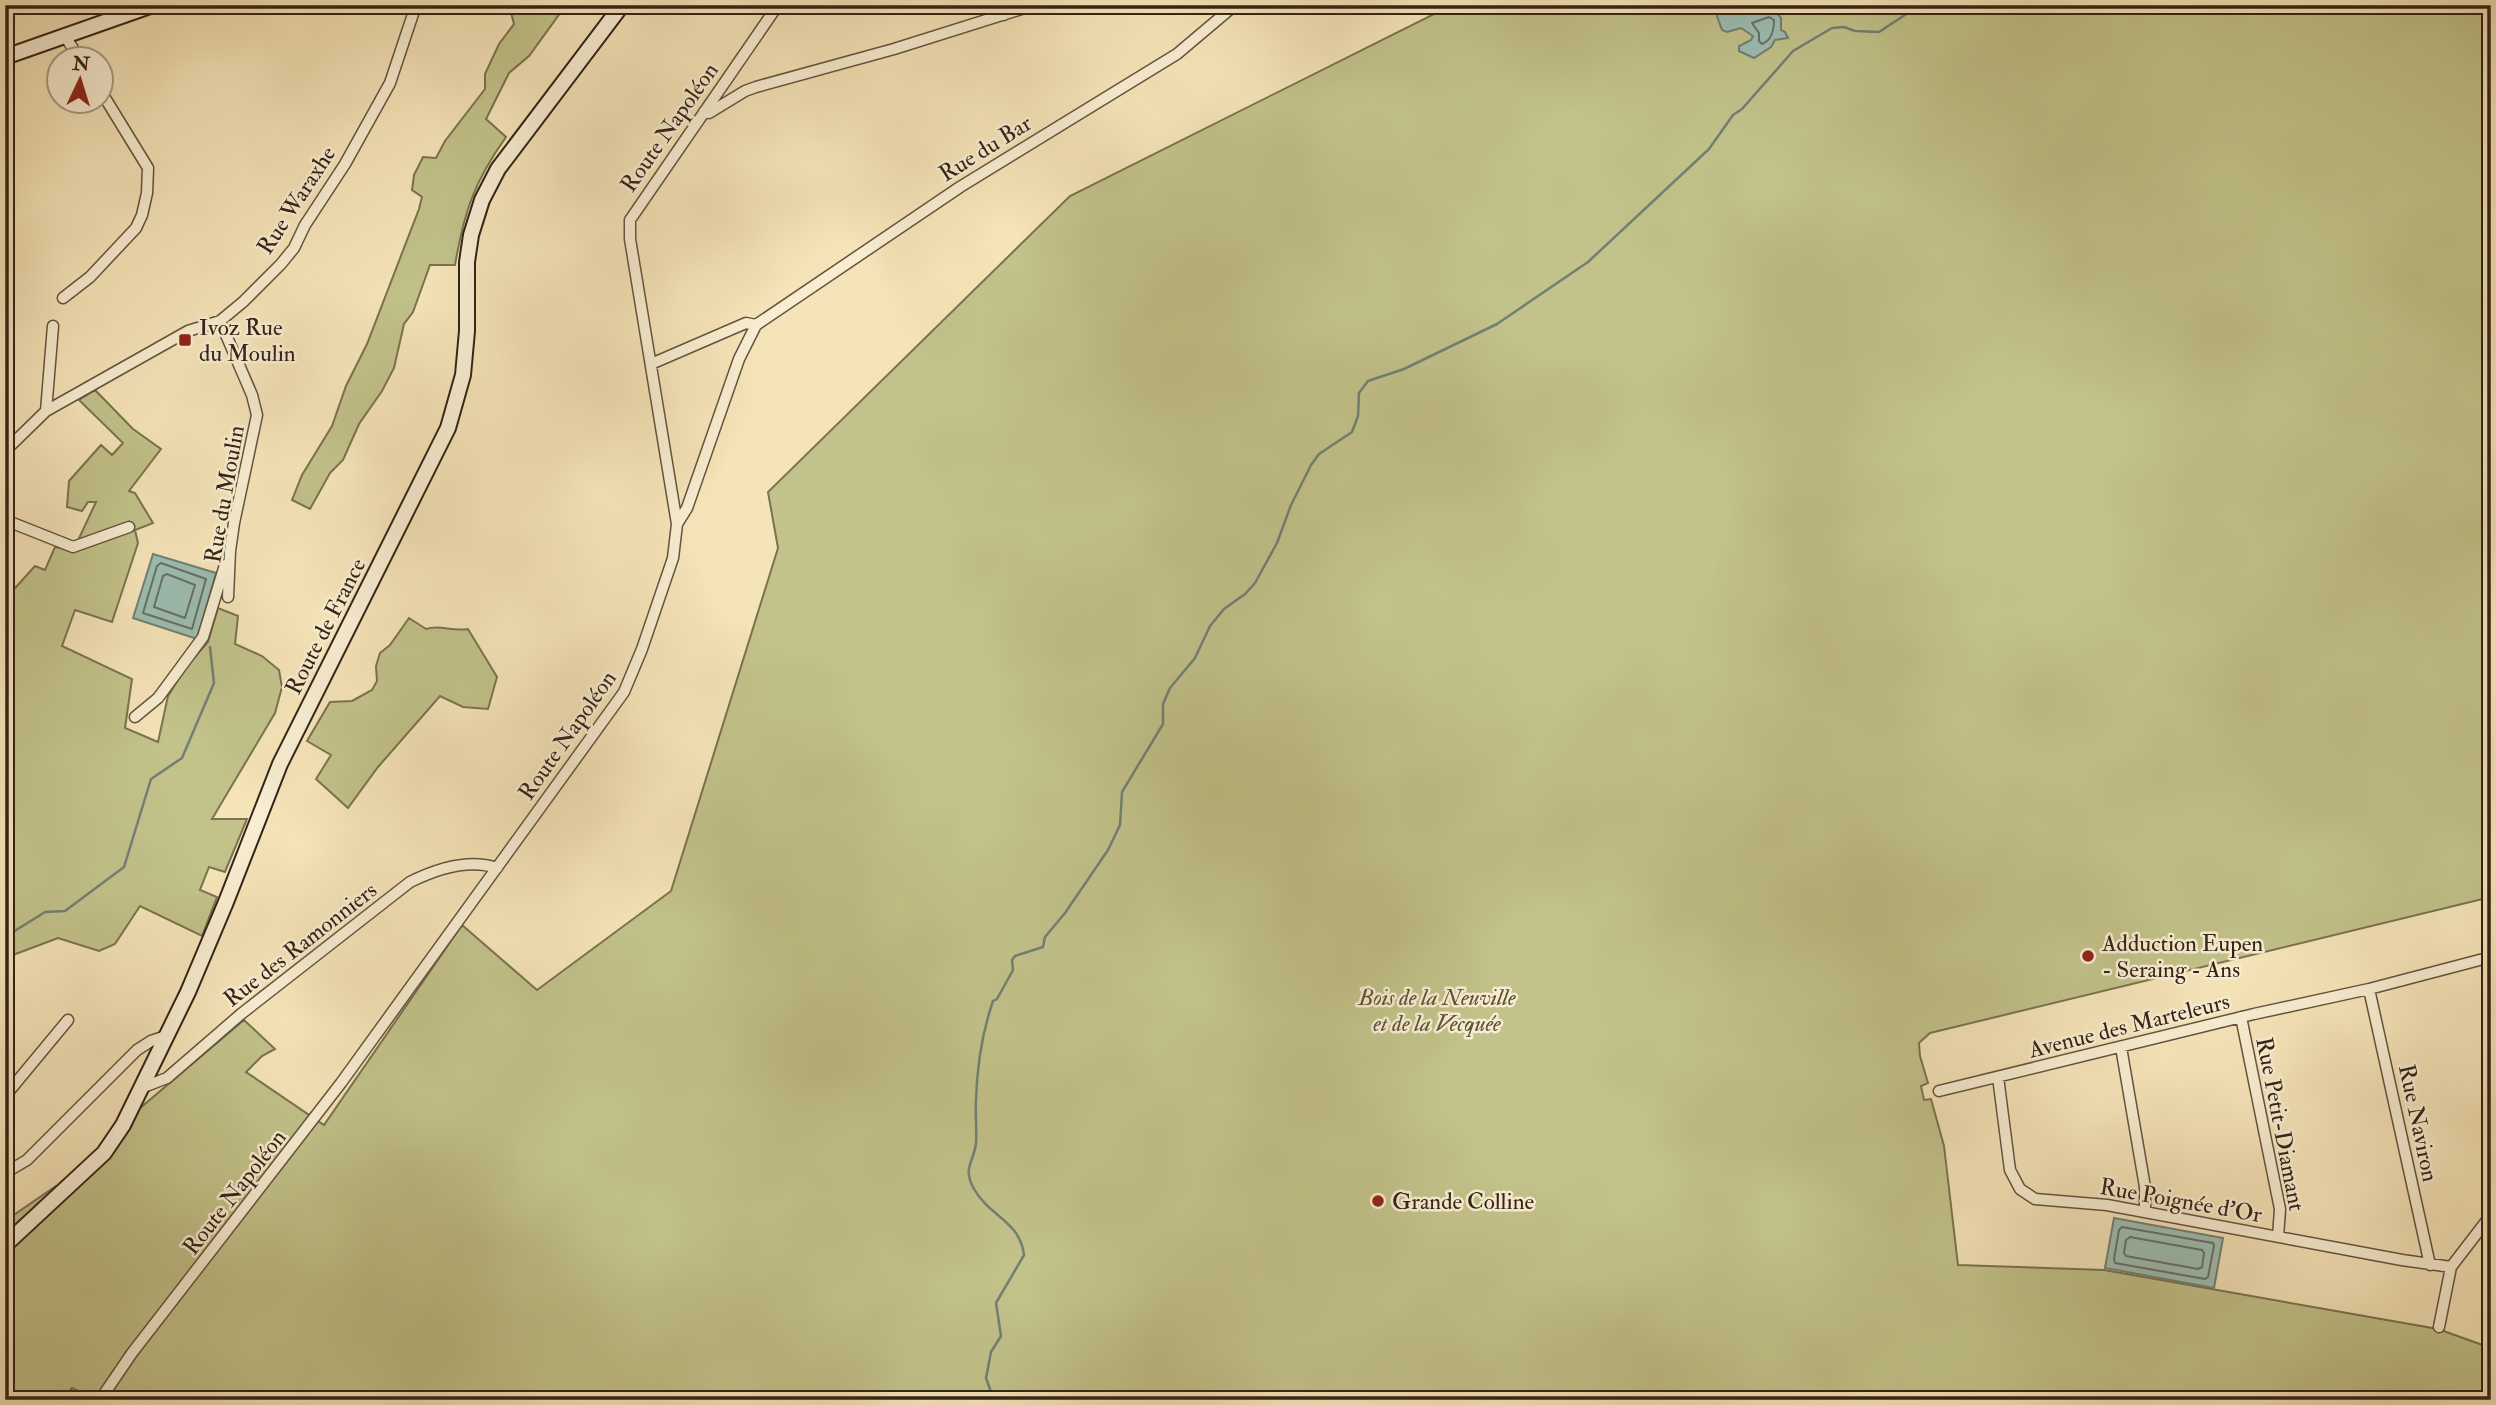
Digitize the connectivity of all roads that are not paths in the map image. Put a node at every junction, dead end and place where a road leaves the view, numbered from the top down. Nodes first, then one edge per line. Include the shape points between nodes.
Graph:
1 (153, 5) edge
2 (416, 5) edge
3 (622, 5) edge
4 (778, 5) edge
5 (993, 5) edge
6 (1034, 5) edge
7 (1235, 5) edge
8 (1004, 15) junction
9 (65, 36) junction
10 (71, 46) edge
11 (5, 57) edge
12 (704, 112) junction
13 (116, 116) edge
14 (63, 298) dead end
15 (220, 321) junction
16 (756, 325) junction
17 (53, 326) dead end
18 (651, 364) junction
19 (46, 411) junction
20 (5, 451) edge
21 (5, 520) edge
22 (677, 524) junction
23 (129, 527) dead end
24 (230, 551) junction
25 (228, 597) dead end
26 (135, 717) dead end
27 (496, 868) junction
28 (2491, 957) edge
29 (2369, 989) junction
30 (2241, 1017) junction
31 (68, 1020) dead end
32 (166, 1036) junction
33 (2121, 1046) junction
34 (1998, 1077) junction
35 (141, 1088) junction
36 (1939, 1091) dead end
37 (5, 1097) edge
38 (5, 1173) edge
39 (2145, 1212) junction
40 (2491, 1215) edge
41 (2278, 1237) junction
42 (5, 1245) edge
43 (2430, 1265) junction
44 (2451, 1267) junction
45 (2438, 1327) dead end
46 (100, 1400) edge

1 - 9 main road
2 - 15 street, Rue Waraxhe via 390,83 294,248
3 - 32 main road, Route de France via 498,169 482,201 467,262 463,375 448,428 280,764 213,933
4 - 12 street, Route Napoléon
5 - 8 street
6 - 8 street
7 - 16 street, Rue du Bar via 1168,60 960,187
8 - 12 street via 756,87
9 - 10 street
9 - 11 main road
12 - 18 street, Route Napoléon via 630,220
13 - 14 street via 148,168 142,215 136,228 90,277
15 - 19 street, Rue Waraxhe via 188,331
15 - 24 street, Rue du Moulin via 257,415
16 - 18 street, Rue du Bar via 746,323
16 - 22 street, Rue du Bar
17 - 19 street
18 - 22 street, Route Napoléon
19 - 20 street, Rue Waraxhe
21 - 23 street via 73,547
22 - 27 street, Route Napoléon via 673,558 630,681
24 - 25 street, Rue du Moulin
24 - 26 street via 203,637 158,698
27 - 35 street, Rue des Ramonniers via 457,866 400,888 167,1078
27 - 46 street, Route Napoléon via 311,1124
28 - 29 street, Avenue des Marteleurs
29 - 30 street, Avenue des Marteleurs
29 - 43 street, Rue Naviron
30 - 33 street, Avenue des Marteleurs
30 - 41 street, Rue Petit-Diamant via 2280,1209
31 - 37 street
32 - 35 main road, Route de France
32 - 38 street via 137,1050 27,1160
33 - 34 street, Avenue des Marteleurs
33 - 39 street via 2145,1187
34 - 36 street, Avenue des Marteleurs
34 - 39 street, Rue Poignée d'Or via 2010,1170 2020,1189 2044,1201 2093,1202
35 - 42 main road, Route de France via 104,1153
39 - 41 street, Rue Poignée d'Or
40 - 44 street
41 - 43 street, Rue Poignée d'Or
43 - 44 street, Rue Poignée d'Or
44 - 45 street

